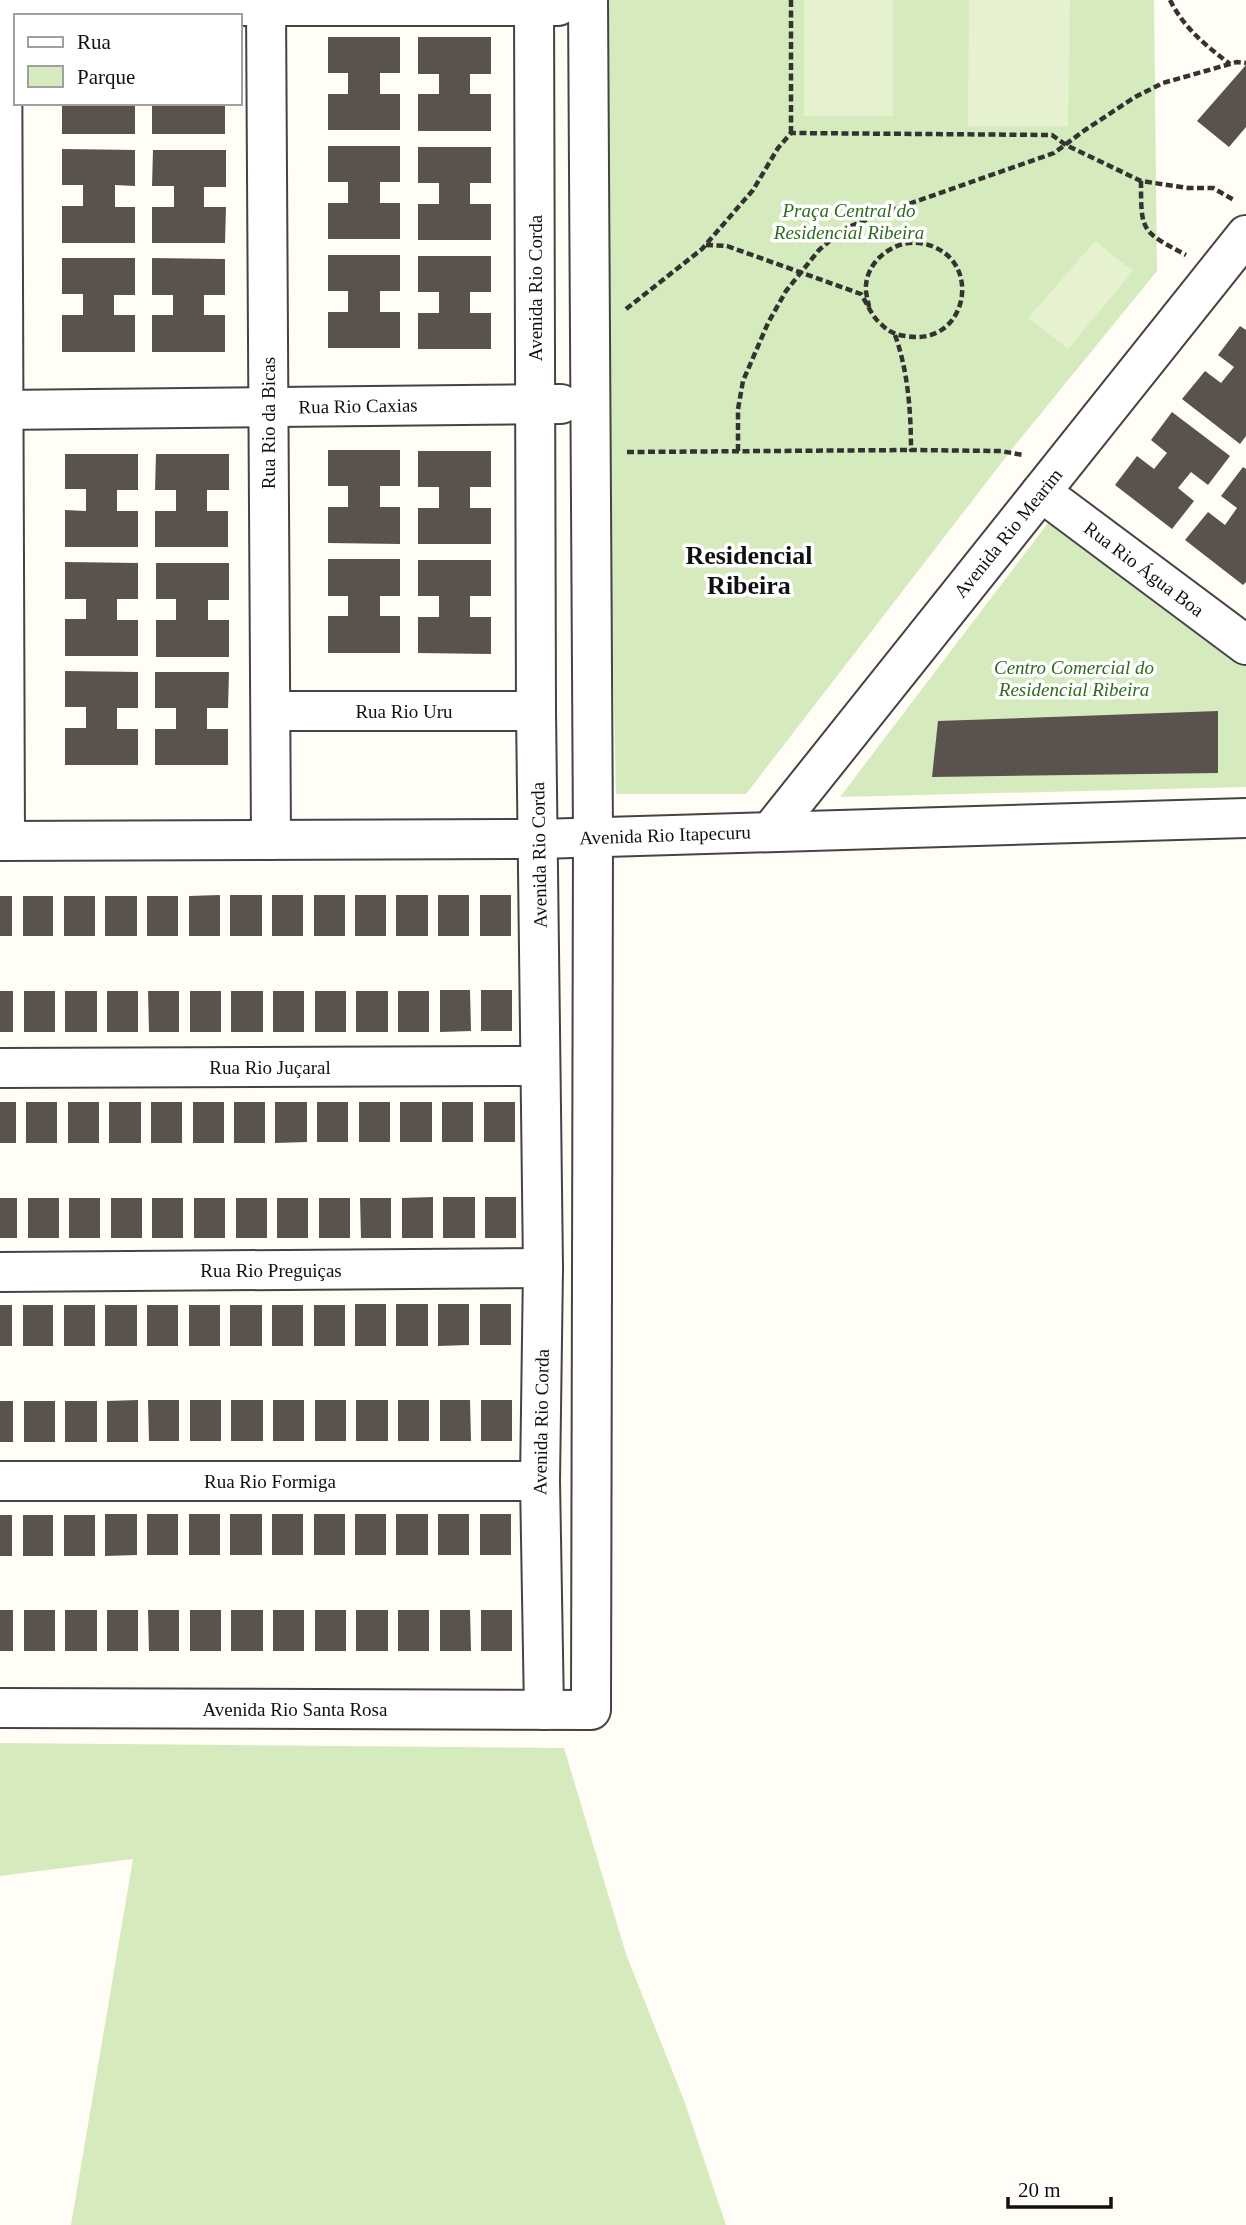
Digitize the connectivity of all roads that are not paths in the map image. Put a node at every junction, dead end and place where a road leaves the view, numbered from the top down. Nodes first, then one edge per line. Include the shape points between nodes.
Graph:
1 (534, 3) edge
2 (588, 3) edge
3 (1, 6) edge
4 (266, 6) junction
5 (1240, 218) edge
6 (535, 404) junction
7 (590, 404) junction
8 (268, 407) junction
9 (2, 410) edge
10 (1053, 478) junction
11 (3, 610) edge
12 (1246, 645) edge
13 (271, 711) junction
14 (537, 711) junction
15 (1246, 818) edge
16 (770, 832) junction
17 (593, 837) junction
18 (539, 839) junction
19 (271, 840) junction
20 (3, 841) edge
21 (540, 1066) junction
22 (0, 1068) edge
23 (543, 1268) junction
24 (0, 1272) edge
25 (540, 1481) junction
26 (0, 1482) edge
27 (0, 1708) edge
28 (544, 1710) junction

1 - 2 street
1 - 4 street
1 - 6 street, Avenida Rio Corda
2 - 7 street
3 - 4 street
3 - 9 street
4 - 8 street, Rua Rio da Bicas
5 - 10 street, Avenida Rio Mearim via 1216,272
6 - 7 street, Rua Rio Caxias
6 - 8 street, Rua Rio Caxias
6 - 14 street, Avenida Rio Corda
7 - 17 street
8 - 9 street, Rua Rio Caxias
8 - 13 street, Rua Rio da Bicas
9 - 11 street
10 - 12 street, Rua Rio Água Boa
10 - 16 street, Avenida Rio Mearim
11 - 20 street
13 - 14 street, Rua Rio Uru
13 - 19 street, Rua Rio da Bicas
14 - 18 street, Avenida Rio Corda
15 - 16 street, Avenida Rio Itapecuru
16 - 17 street, Avenida Rio Itapecuru
17 - 18 street, Avenida Rio Itapecuru
17 - 28 street, Avenida Rio Santa Rosa via 591,1710
18 - 19 street, Avenida Rio Itapecuru
18 - 21 street, Avenida Rio Corda
19 - 20 street, Avenida Rio Itapecuru
21 - 22 street, Rua Rio Juçaral
21 - 23 street, Avenida Rio Corda
23 - 24 street, Rua Rio Preguiças
23 - 25 street, Avenida Rio Corda
25 - 26 street, Rua Rio Formiga
25 - 28 street, Avenida Rio Corda
27 - 28 street, Avenida Rio Santa Rosa

